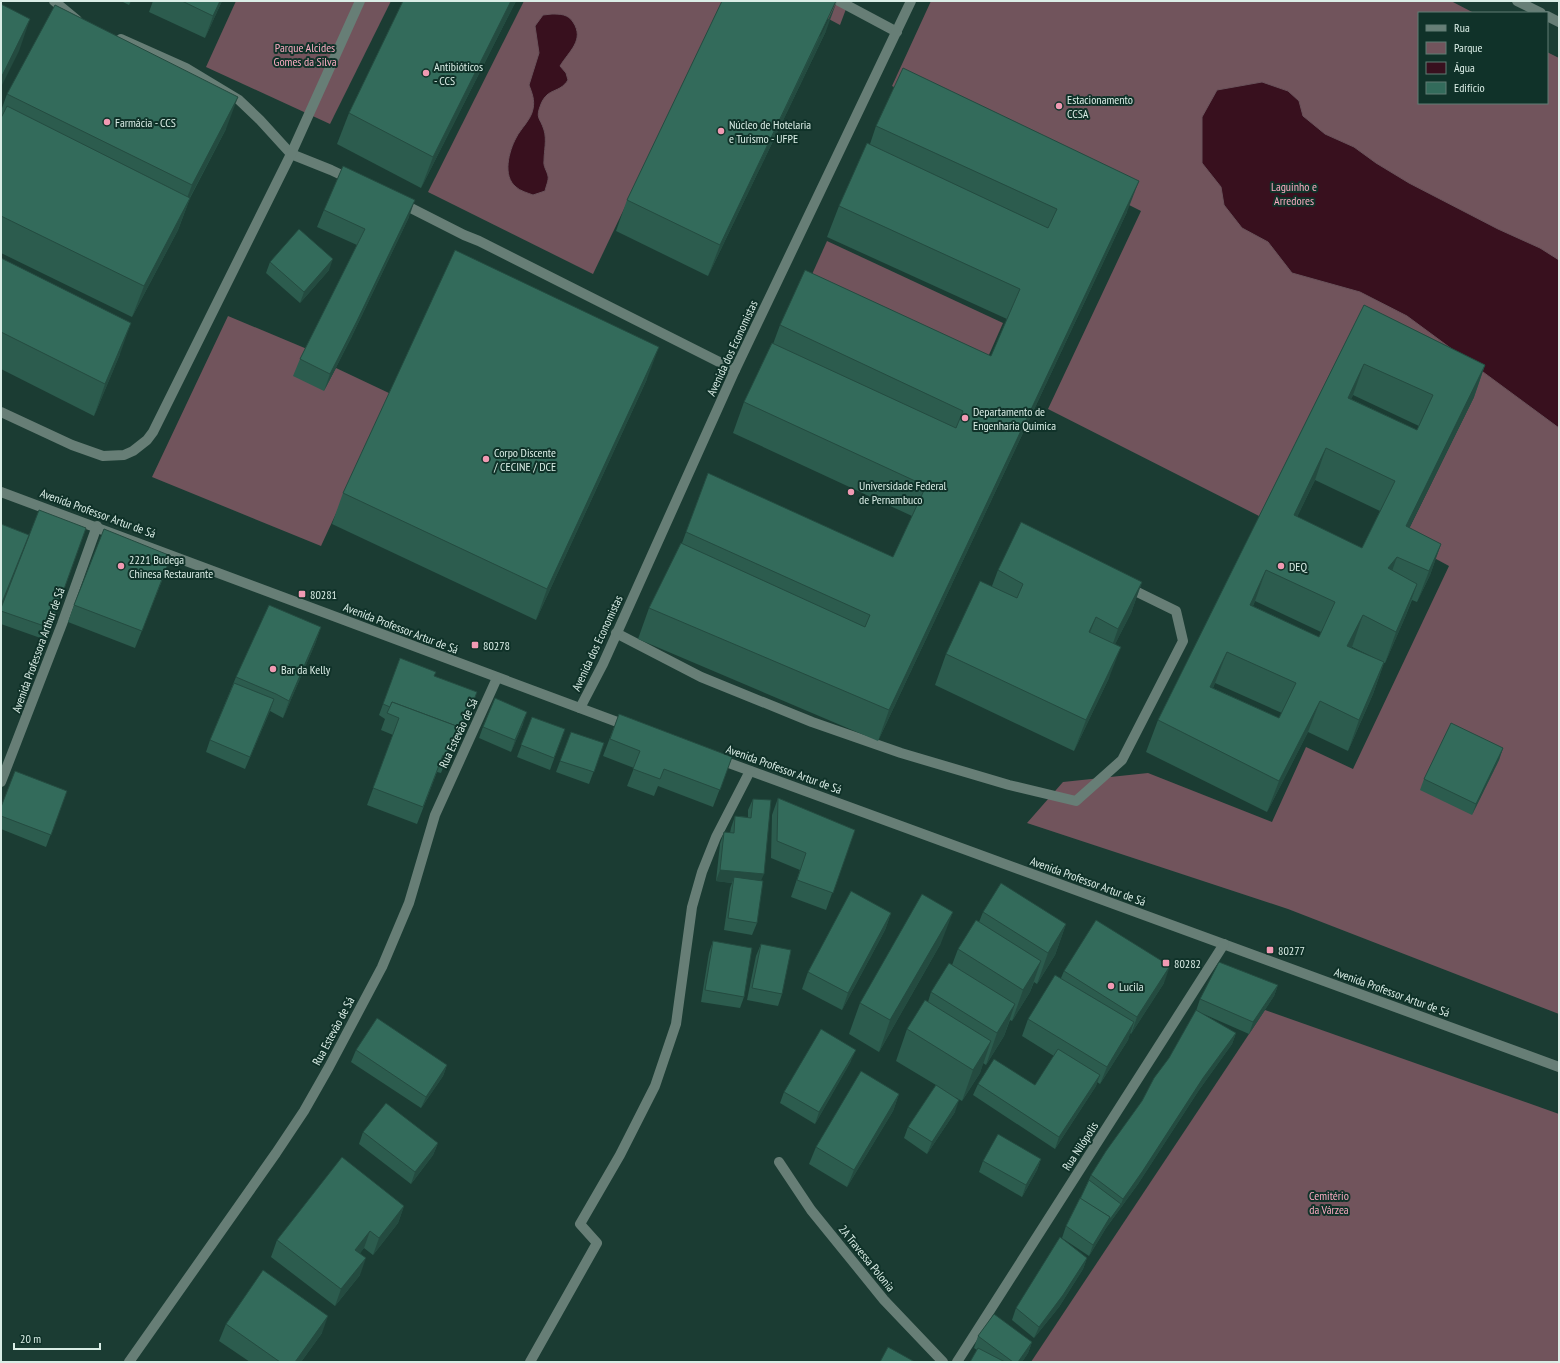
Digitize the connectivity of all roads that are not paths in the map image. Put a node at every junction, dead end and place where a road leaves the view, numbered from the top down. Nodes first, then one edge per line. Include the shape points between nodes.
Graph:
1 (54, 1) edge
2 (360, 1) edge
3 (839, 1) edge
4 (911, 1) edge
5 (1517, 1) edge
6 (1539, 12) edge
7 (1548, 16) edge
8 (1559, 22) edge
9 (85, 24) edge
10 (897, 32) junction
11 (114, 36) edge
12 (291, 154) junction
13 (364, 186) edge
14 (390, 198) edge
15 (736, 370) junction
16 (1, 412) edge
17 (1, 492) edge
18 (97, 526) junction
19 (1120, 583) edge
20 (616, 633) junction
21 (497, 678) junction
22 (580, 708) junction
23 (639, 730) edge
24 (706, 754) edge
25 (750, 771) junction
26 (1, 782) edge
27 (1224, 944) junction
28 (1559, 1067) edge
29 (779, 1162) dead end
30 (129, 1362) edge
31 (530, 1362) edge
32 (943, 1362) edge
33 (957, 1362) edge

1 - 9 street
2 - 12 street
3 - 10 street
4 - 10 street, Avenida dos Economistas
5 - 6 street
7 - 8 street
10 - 15 street, Avenida dos Economistas
11 - 12 street via 186,68 239,100
12 - 13 street
12 - 16 street via 147,440 124,455 103,456 72,445
14 - 15 street
15 - 20 street, Avenida dos Economistas
17 - 18 street, Avenida Professor Artur de Sá
18 - 21 street, Avenida Professor Artur de Sá
18 - 26 street, Avenida Professora Arthur de Sá
19 - 20 street via 1176,611 1183,641 1122,760 1076,801 1009,785 900,753 812,722 701,677
20 - 22 street, Avenida dos Economistas
21 - 22 street, Avenida Professor Artur de Sá
21 - 30 street, Rua Estevão de Sá via 435,815 409,903 382,968 329,1067 276,1153
22 - 23 street, Avenida Professor Artur de Sá
24 - 25 street, Avenida Professor Artur de Sá
25 - 27 street, Avenida Professor Artur de Sá
25 - 31 street via 716,836 702,872 692,907 676,1024 655,1086 620,1155 580,1224 597,1243
27 - 28 street, Avenida Professor Artur de Sá
27 - 33 street, Rua Nilópolis
29 - 32 street, 2A Travessa Polonia via 811,1210 884,1300

